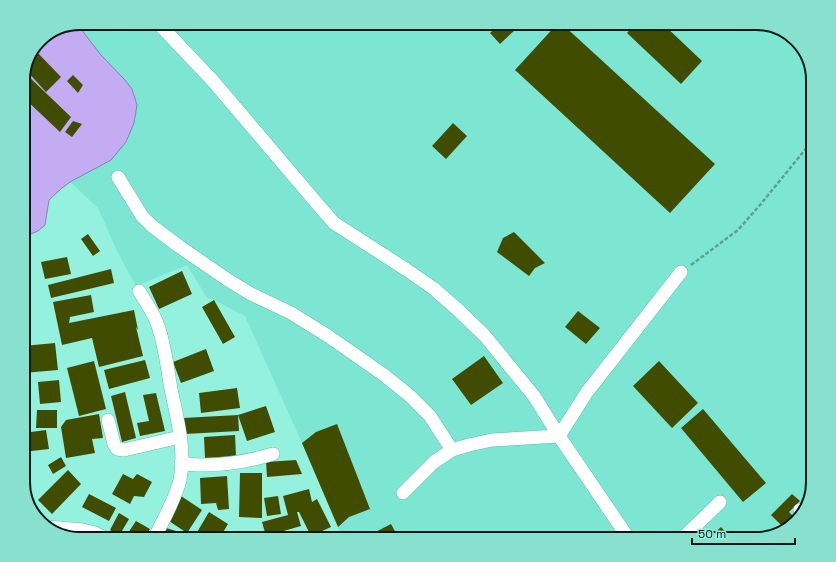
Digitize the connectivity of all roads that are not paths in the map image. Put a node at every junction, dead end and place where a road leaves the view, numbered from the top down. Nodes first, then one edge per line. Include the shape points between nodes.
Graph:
1 (165, 30) edge
2 (118, 177) dead end
3 (681, 272) road end
4 (139, 291) dead end
5 (108, 420) dead end
6 (560, 436) junction
7 (180, 437) junction
8 (452, 450) junction
9 (273, 454) dead end
10 (181, 463) junction
11 (403, 493) dead end
12 (720, 502) dead end
13 (64, 529) edge
14 (91, 532) edge
15 (157, 532) edge
16 (624, 532) edge
17 (689, 532) edge

1 - 6 street via 213,81 334,223 433,288 485,336 534,396
2 - 8 street via 142,216 152,226 228,280 291,313 384,375 430,416
3 - 6 street via 587,392
4 - 7 street via 160,332
5 - 7 street via 117,449 124,450
6 - 8 street via 492,440
6 - 16 street
7 - 10 street
8 - 11 street via 434,462
9 - 10 street via 226,464
10 - 15 street via 176,493
12 - 17 street
13 - 14 street

